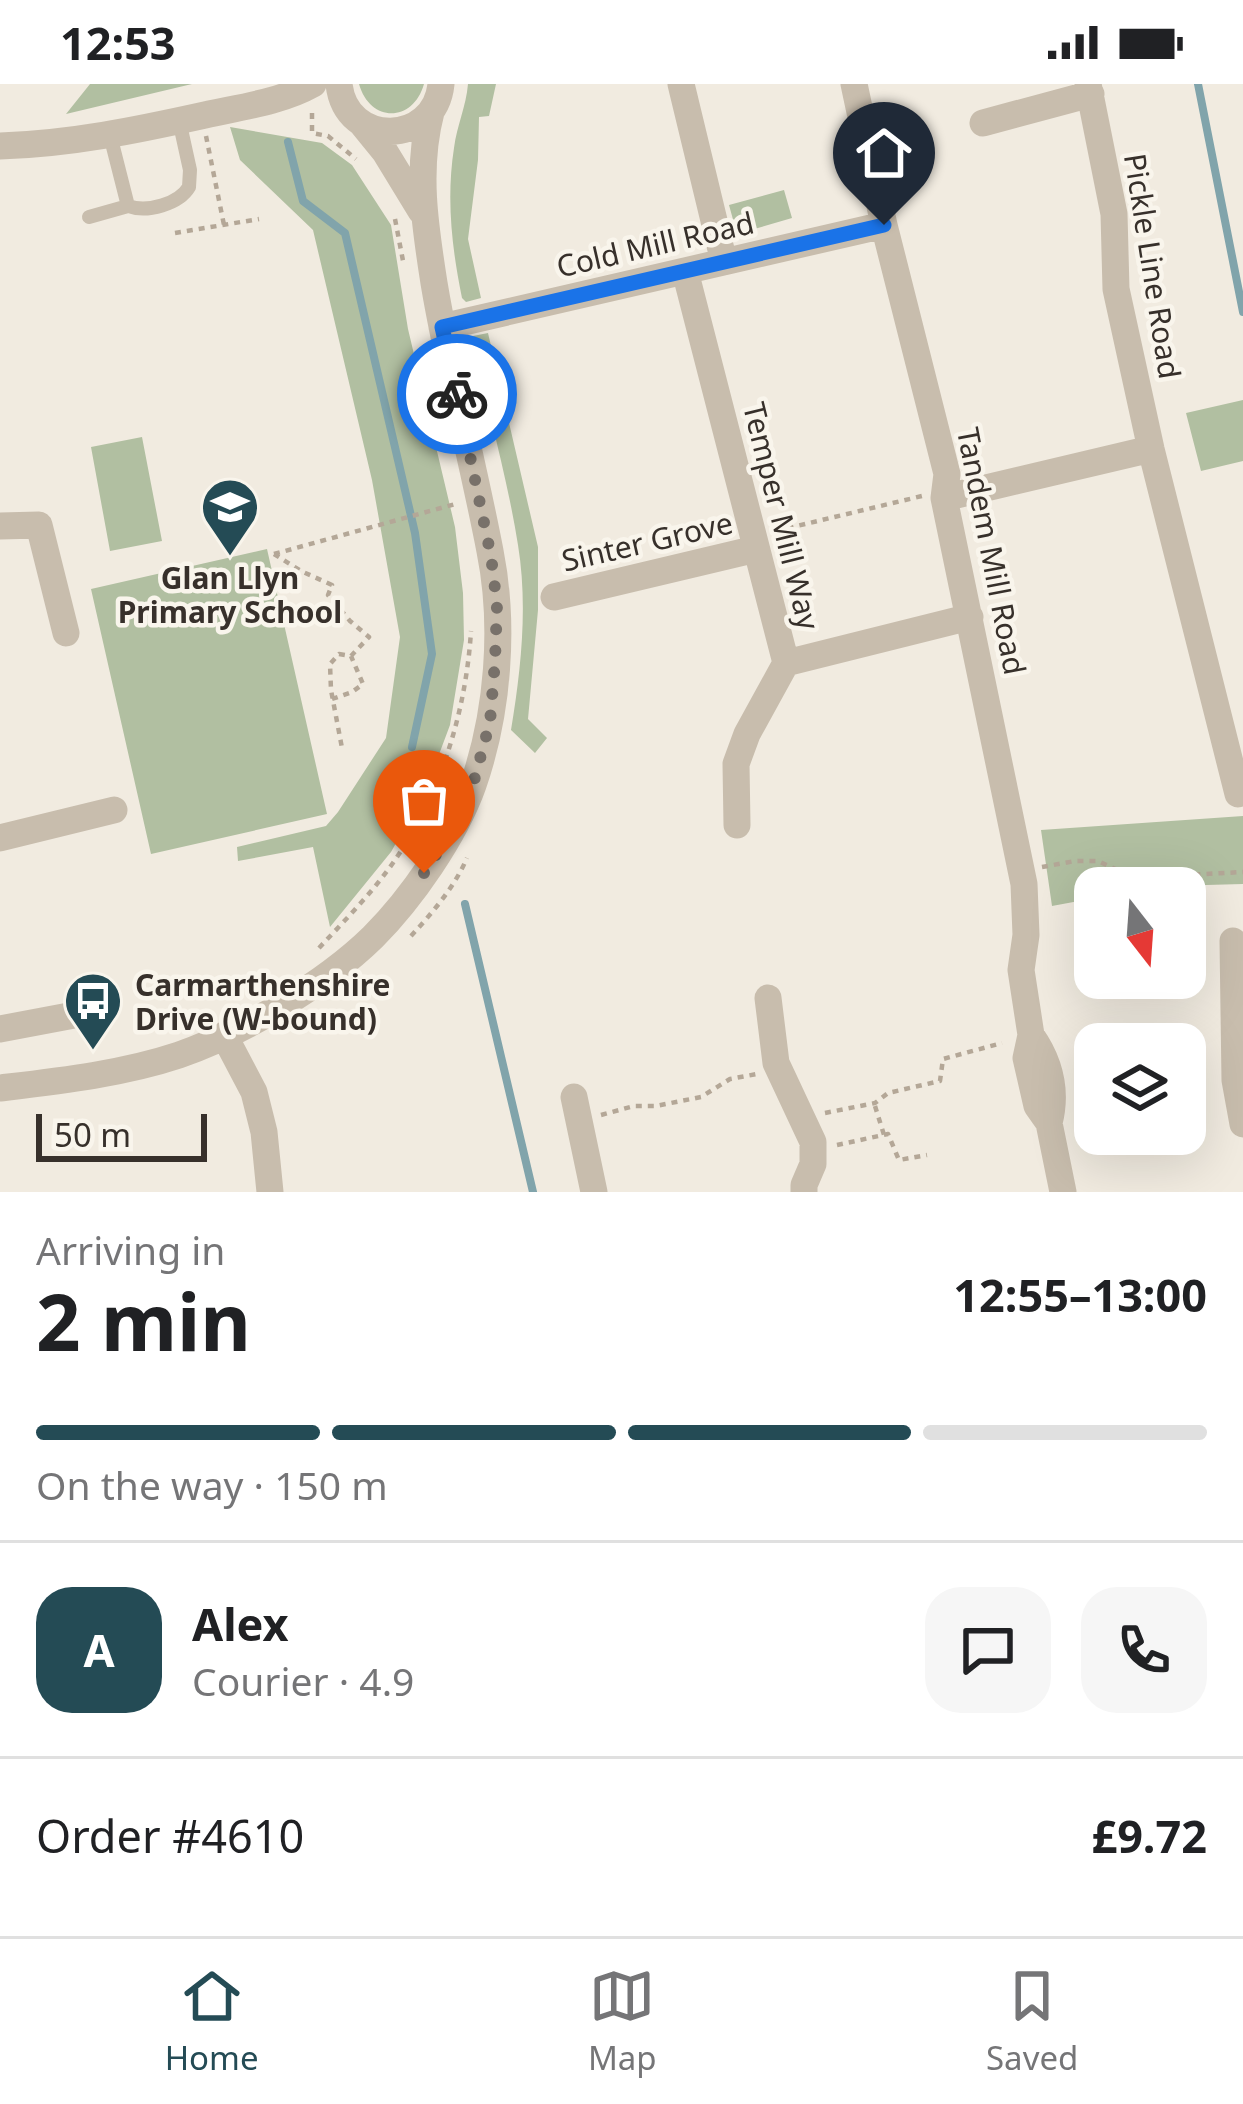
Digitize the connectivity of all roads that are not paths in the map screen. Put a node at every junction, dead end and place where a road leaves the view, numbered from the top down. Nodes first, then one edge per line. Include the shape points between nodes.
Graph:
1 (441, 84) edge
2 (681, 84) edge
3 (854, 84) edge
4 (1089, 89) edge
5 (306, 92) edge
6 (350, 107) edge
7 (431, 112) junction
8 (983, 123) dead end
9 (192, 125) junction
10 (110, 135) junction
11 (0, 146) edge
12 (128, 206) junction
13 (423, 215) junction
14 (89, 217) dead end
15 (884, 225) junction
16 (724, 262) junction
17 (685, 271) junction
18 (442, 327) junction
19 (1150, 448) junction
20 (945, 494) junction
21 (0, 526) edge
22 (754, 543) junction
23 (554, 597) dead end
24 (970, 617) junction
25 (65, 633) dead end
26 (786, 663) junction
27 (1238, 794) dead end
28 (114, 810) dead end
29 (737, 825) dead end
30 (0, 838) edge
31 (1233, 941) dead end
32 (768, 998) dead end
33 (106, 1010) dead end
34 (0, 1029) edge
35 (224, 1035) junction
36 (0, 1088) edge
37 (576, 1108) road end
38 (1243, 1124) edge
39 (270, 1192) edge
40 (594, 1192) edge
41 (804, 1192) edge
42 (1063, 1192) edge

1 - 7 street
2 - 16 street
3 - 15 street, Tandem Mill Road
4 - 8 street, Pickle Line Road
4 - 19 street, Pickle Line Road via 1114,214 1116,289
5 - 6 street
5 - 9 street
6 - 7 street via 393,132
6 - 13 street
7 - 13 street
9 - 10 street
9 - 12 lane via 187,193 161,205
10 - 11 street
10 - 12 lane
12 - 14 lane
13 - 18 street
15 - 16 street, Cold Mill Road
15 - 20 street, Tandem Mill Road via 947,474
16 - 17 street, Cold Mill Road
17 - 18 street, Cold Mill Road
17 - 22 street, Temper Mill Way
18 - 35 street via 497,605 490,722 472,788 424,873 373,937 277,1008
19 - 20 street
19 - 27 street, Pickle Line Road
20 - 24 street, Tandem Mill Road
21 - 25 street via 38,525
22 - 23 street, Sinter Grove
22 - 26 street, Temper Mill Way
24 - 26 street, Temper Mill Way
24 - 42 street, Tandem Mill Road via 1021,871 1021,970 1031,1036 1055,1100 1049,1123
26 - 29 street via 736,764
28 - 30 street
31 - 38 street via 1234,1080
32 - 41 street via 776,1063 813,1142
33 - 34 street
35 - 36 street via 123,1070
35 - 39 street via 254,1092
37 - 40 street

